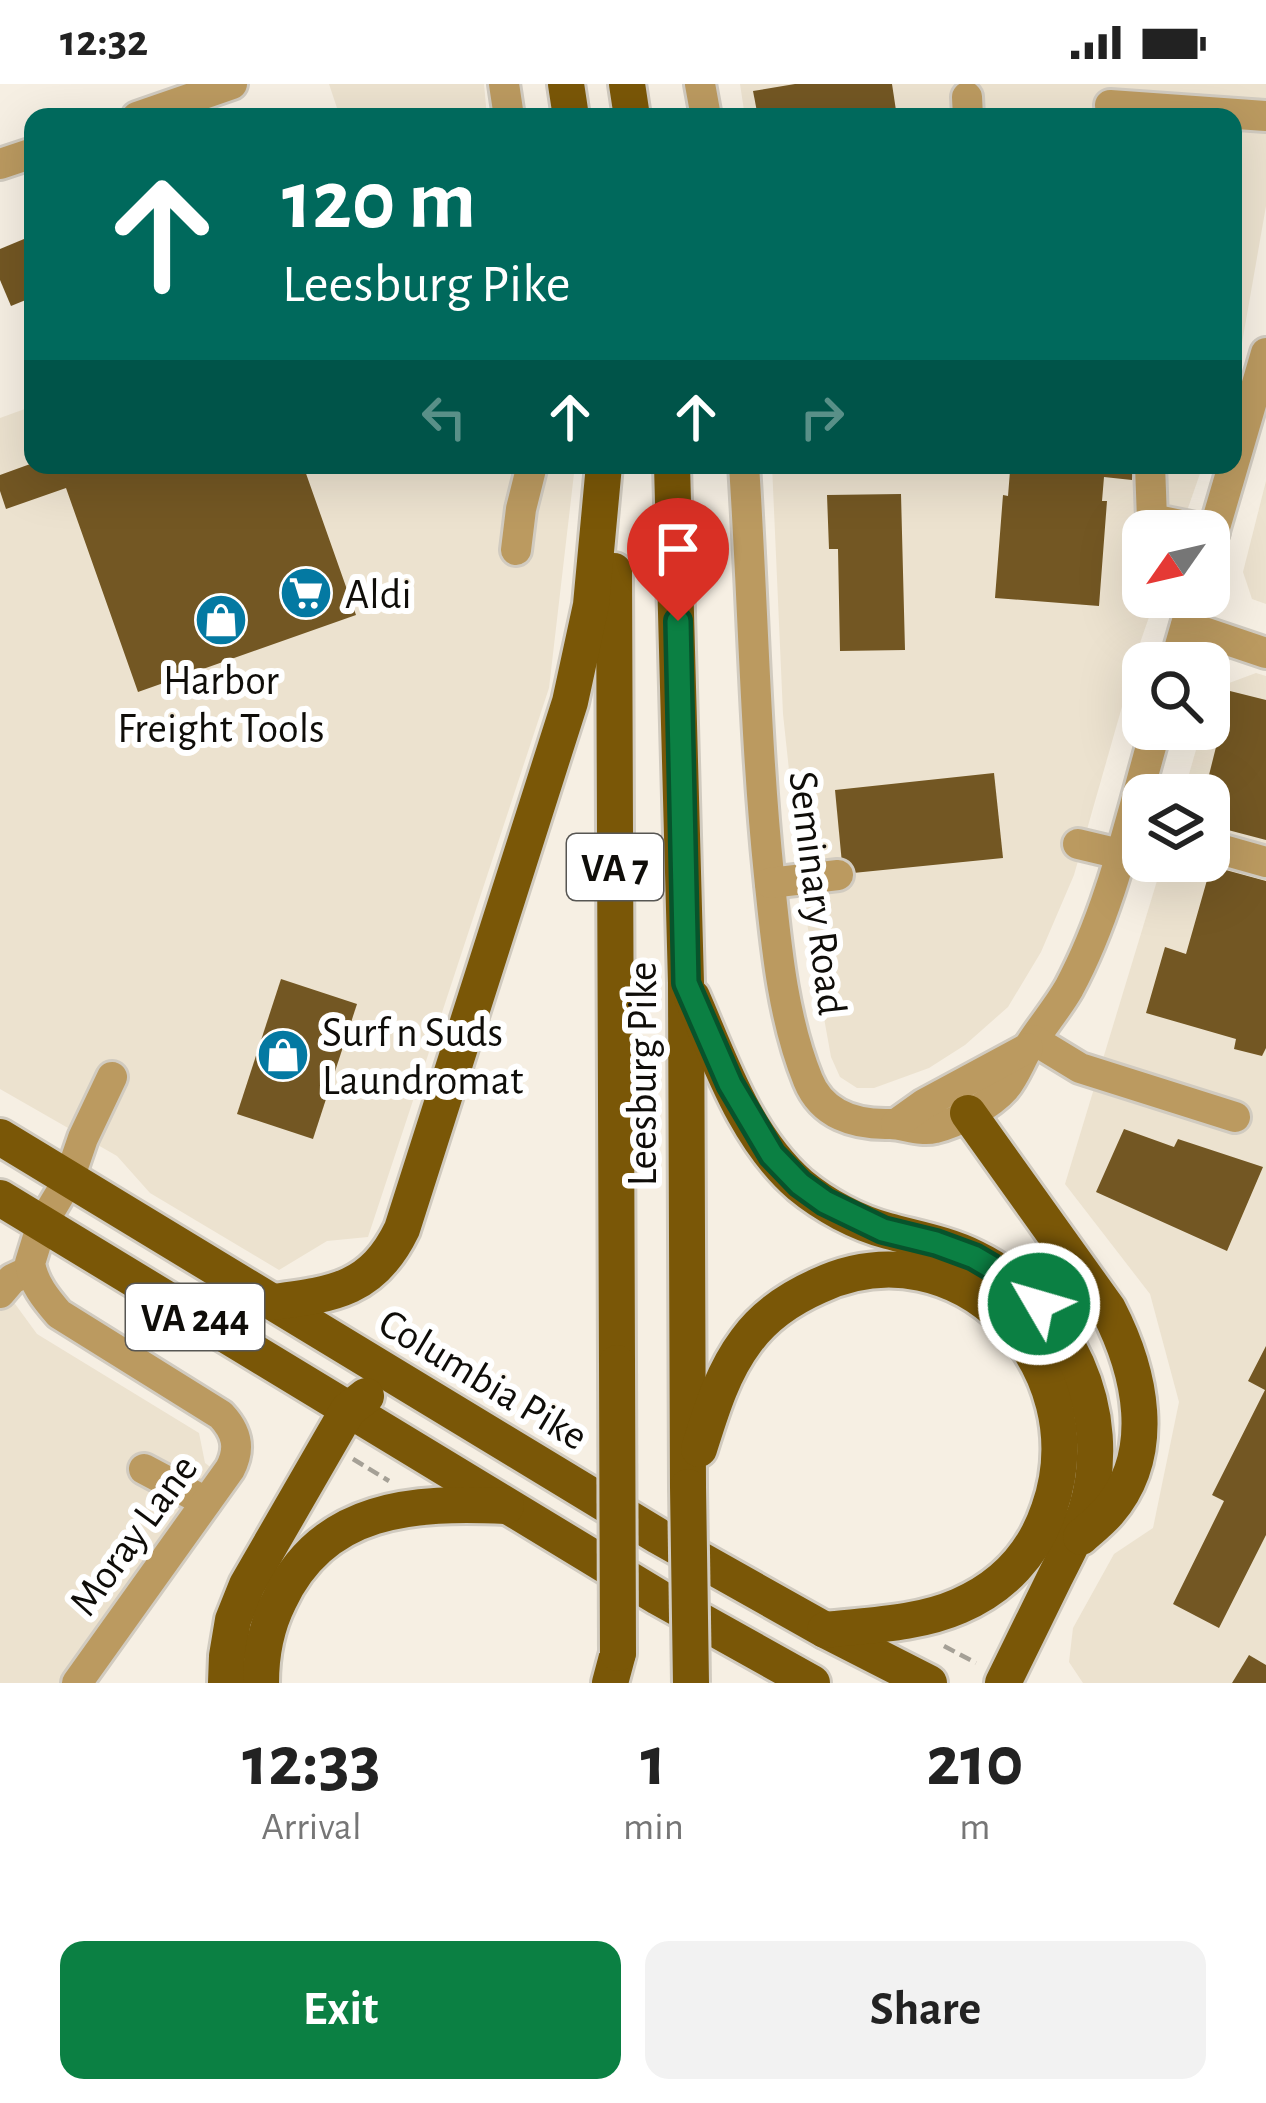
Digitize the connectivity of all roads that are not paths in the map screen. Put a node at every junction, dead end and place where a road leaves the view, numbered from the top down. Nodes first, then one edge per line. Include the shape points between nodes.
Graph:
1 (232, 84) edge
2 (1110, 105) dead end
3 (163, 108) edge
4 (1161, 108) edge
5 (1265, 355) edge
6 (1260, 397) edge
7 (1242, 450) edge
8 (530, 474) edge
9 (603, 474) edge
10 (613, 474) edge
11 (672, 474) edge
12 (746, 474) edge
13 (1150, 474) edge
14 (1234, 474) edge
15 (1152, 510) edge
16 (1221, 510) edge
17 (516, 550) dead end
18 (1201, 618) edge
19 (1266, 652) edge
20 (1122, 837) edge
21 (1078, 844) dead end
22 (1230, 852) edge
23 (1122, 858) edge
24 (1266, 862) edge
25 (838, 875) dead end
26 (770, 883) junction
27 (686, 983) junction
28 (1031, 1044) junction
29 (112, 1077) dead end
30 (968, 1113) junction
31 (1234, 1117) dead end
32 (896, 1124) junction
33 (0, 1137) edge
34 (68, 1179) junction
35 (0, 1198) edge
36 (42, 1224) junction
37 (31, 1270) junction
38 (0, 1294) edge
39 (274, 1303) junction
40 (407, 1384) junction
41 (348, 1410) junction
42 (144, 1468) dead end
43 (688, 1486) junction
44 (206, 1502) junction
45 (510, 1507) junction
46 (1070, 1548) junction
47 (825, 1630) junction
48 (616, 1673) edge
49 (989, 1673) edge
50 (77, 1683) edge
51 (226, 1683) edge
52 (261, 1683) edge
53 (691, 1683) edge
54 (812, 1683) edge
55 (929, 1683) edge

1 - 3 street
2 - 4 street
5 - 6 street
6 - 7 street
8 - 17 street
9 - 39 main road via 591,604 570,702 402,1229 360,1281
10 - 48 main road, Leesburg Pike / VA 7, bridge
11 - 27 main road, Leesburg Pike / VA 7
12 - 26 street, Seminary Road via 761,533
13 - 15 street
14 - 16 street
18 - 19 street
20 - 21 street
22 - 24 street
23 - 28 street, Seminary Road via 1070,986
25 - 26 street
26 - 32 street, Seminary Road via 794,1038 812,1089 851,1121
27 - 43 main road, Leesburg Pike / VA 7
27 - 46 main road via 752,1125 800,1184 865,1222 974,1257 1039,1304 1062,1335 1080,1370 1096,1451
28 - 30 street, Seminary Road via 1006,1087
28 - 31 street via 1080,1068
28 - 32 street, Seminary Road
29 - 34 street
30 - 32 street, Seminary Road via 932,1129
30 - 46 main road via 1108,1309 1136,1375 1140,1418 1126,1484
33 - 34 main road, Columbia Pike / VA 244
34 - 36 street
34 - 39 main road, Columbia Pike / VA 244
35 - 36 main road, VA 244
36 - 37 street
36 - 41 main road, VA 244
37 - 38 street
37 - 44 street, Moray Lane via 59,1314 226,1421 237,1455
39 - 40 main road, Columbia Pike / VA 244
40 - 41 main road via 374,1391
40 - 47 main road, Columbia Pike / VA 244
41 - 45 main road, VA 244
41 - 51 main road via 247,1585 233,1620
42 - 44 street
43 - 47 main road via 715,1397 746,1341 799,1294 858,1273 923,1274 1009,1322 1042,1368 1060,1425 1055,1491 1027,1555 1008,1576 946,1611
43 - 53 main road, Leesburg Pike / VA 7, bridge
44 - 50 street, Moray Lane
45 - 52 main road via 390,1511 319,1544 272,1616
45 - 54 main road, VA 244
46 - 49 main road
47 - 55 main road, Columbia Pike / VA 244

